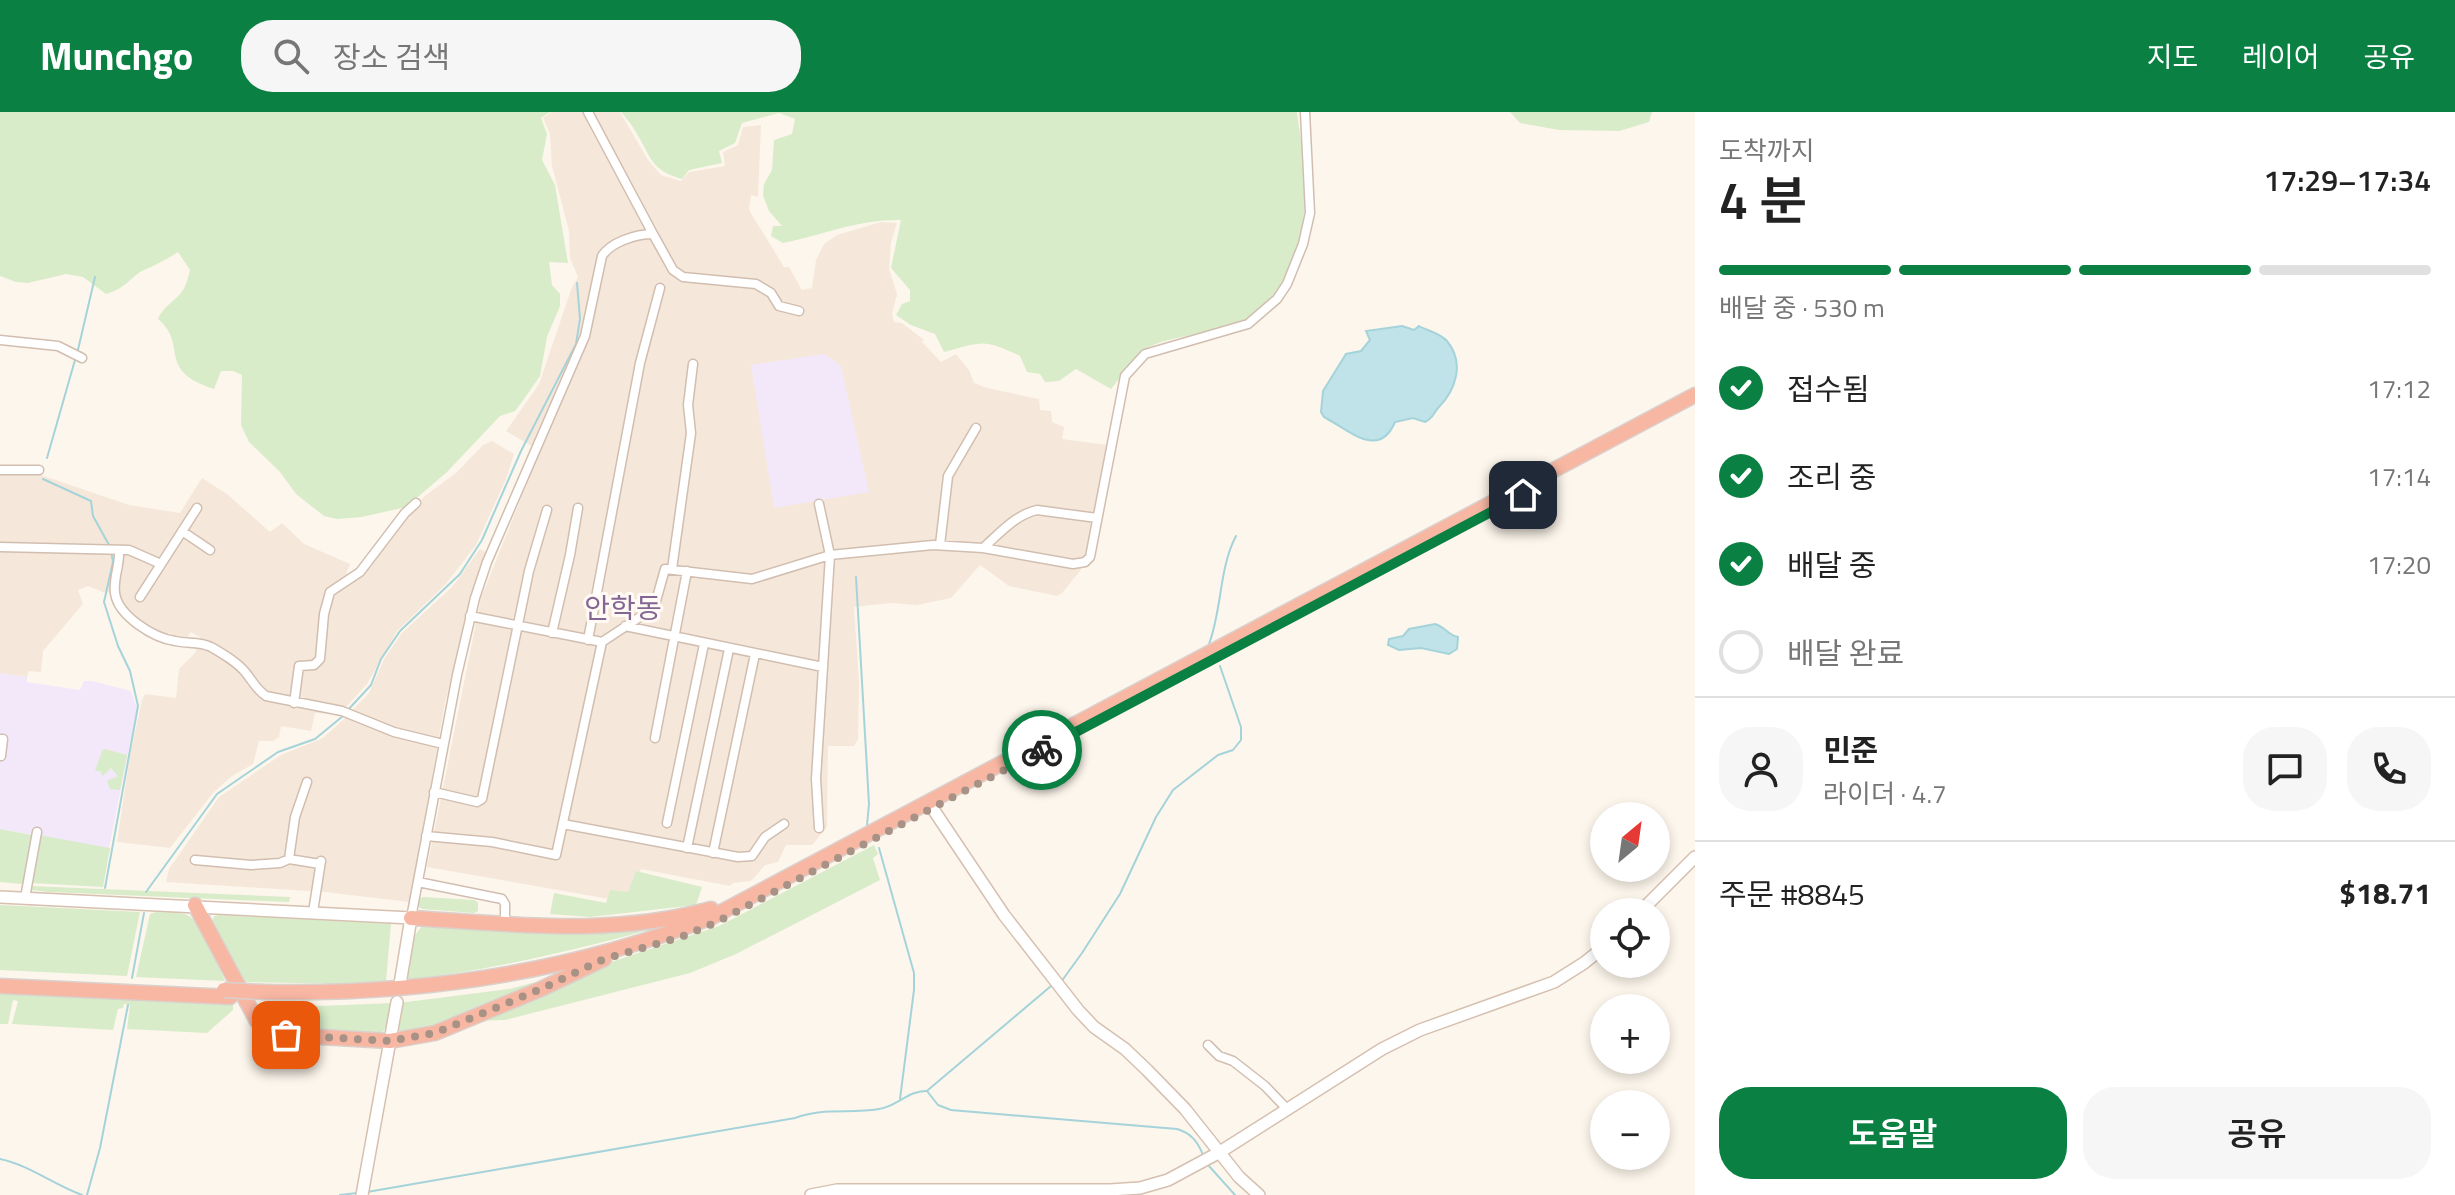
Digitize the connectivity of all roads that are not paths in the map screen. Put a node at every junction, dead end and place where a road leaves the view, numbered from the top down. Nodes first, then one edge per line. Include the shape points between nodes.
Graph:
1 (588, 112) edge
2 (1305, 112) edge
3 (653, 234) junction
4 (660, 288) dead end
5 (799, 311) dead end
6 (0, 340) edge
7 (82, 358) dead end
8 (693, 364) dead end
9 (1695, 395) edge
10 (1695, 403) edge
11 (976, 428) dead end
12 (0, 470) edge
13 (39, 470) dead end
14 (416, 503) dead end
15 (819, 504) dead end
16 (197, 508) dead end
17 (578, 508) dead end
18 (547, 510) dead end
19 (1097, 518) junction
20 (182, 531) junction
21 (940, 545) junction
22 (0, 547) edge
23 (983, 548) junction
24 (210, 550) dead end
25 (119, 551) junction
26 (830, 555) junction
27 (161, 564) junction
28 (672, 569) junction
29 (687, 571) junction
30 (140, 597) dead end
31 (470, 616) junction
32 (518, 626) junction
33 (625, 626) junction
34 (552, 633) junction
35 (675, 638) junction
36 (588, 640) junction
37 (602, 642) junction
38 (704, 644) junction
39 (729, 649) junction
40 (755, 654) junction
41 (823, 667) junction
42 (294, 703) junction
43 (655, 738) dead end
44 (0, 739) edge
45 (443, 744) junction
46 (1, 756) edge
47 (307, 782) dead end
48 (434, 792) junction
49 (933, 809) junction
50 (667, 823) dead end
51 (563, 824) junction
52 (784, 824) dead end
53 (819, 828) dead end
54 (37, 832) dead end
55 (426, 836) junction
56 (687, 848) junction
57 (713, 853) junction
58 (1695, 857) edge
59 (289, 859) junction
60 (195, 860) dead end
61 (418, 882) junction
62 (0, 897) edge
63 (25, 898) junction
64 (750, 898) junction
65 (1654, 898) edge
66 (195, 905) junction
67 (313, 912) junction
68 (411, 918) junction
69 (505, 923) junction
70 (1590, 958) edge
71 (604, 959) junction
72 (0, 978) edge
73 (400, 984) dead end
74 (0, 986) edge
75 (227, 993) junction
76 (266, 995) junction
77 (397, 1002) dead end
78 (390, 1041) junction
79 (1208, 1045) dead end
80 (1288, 1110) junction
81 (1220, 1152) junction
82 (363, 1191) edge
83 (811, 1195) edge
84 (1259, 1195) edge

1 - 3 street
2 - 19 street via 1310,213 1287,284 1248,324 1145,354 1125,376
3 - 5 street via 673,270 683,277 756,284 779,306
3 - 31 street via 619,243 602,256 585,336 487,562
4 - 36 street via 640,363
6 - 7 street via 58,346
8 - 28 street via 691,433
9 - 64 highway
10 - 49 highway
11 - 21 street via 948,476
12 - 13 street
14 - 42 street via 360,572 330,592 320,659 299,666
15 - 26 street
16 - 20 street
17 - 34 street
18 - 32 street
19 - 23 street via 1029,512
19 - 23 street via 1085,562
20 - 24 street
20 - 27 street
21 - 23 street
21 - 26 street
22 - 25 street
25 - 27 street via 136,551
25 - 42 street via 114,581 123,611 157,636 209,646 235,663 257,690
26 - 29 street via 752,579
26 - 41 street
27 - 30 street
28 - 29 street
28 - 33 street via 665,569 649,611
29 - 35 street
31 - 32 street
31 - 45 street
32 - 34 street
32 - 48 street via 482,799
33 - 35 street
33 - 37 street
34 - 36 street
35 - 38 street
35 - 43 street
36 - 37 street
37 - 51 street
38 - 39 street
38 - 50 street
39 - 40 street
39 - 56 street
40 - 41 street
40 - 57 street
41 - 53 street via 816,779
42 - 45 street
44 - 46 street
45 - 48 street
47 - 59 street
48 - 55 street
49 - 71 highway via 717,922
49 - 81 street via 1004,915 1078,1010 1147,1070
51 - 55 street via 556,855
51 - 56 street
52 - 57 street via 765,837 752,856
54 - 63 street
55 - 61 street
56 - 57 street
58 - 65 street
59 - 60 street via 251,865
59 - 67 street via 320,862
61 - 68 street
61 - 69 street via 497,897 505,904
62 - 63 street
63 - 66 street
64 - 69 highway via 638,924 585,928
64 - 76 highway via 680,930 514,974 350,992
66 - 67 street
66 - 78 highway via 249,1010 269,1030
67 - 68 street
68 - 69 highway
68 - 73 street
70 - 80 street via 1554,982 1406,1036
71 - 76 highway via 464,990 336,1000
71 - 78 highway via 435,1033
72 - 75 highway
74 - 75 highway
75 - 76 highway
77 - 78 street
78 - 82 street
79 - 80 street via 1265,1086
80 - 81 street
81 - 83 street via 1168,1180 1140,1188 837,1190
81 - 84 street

